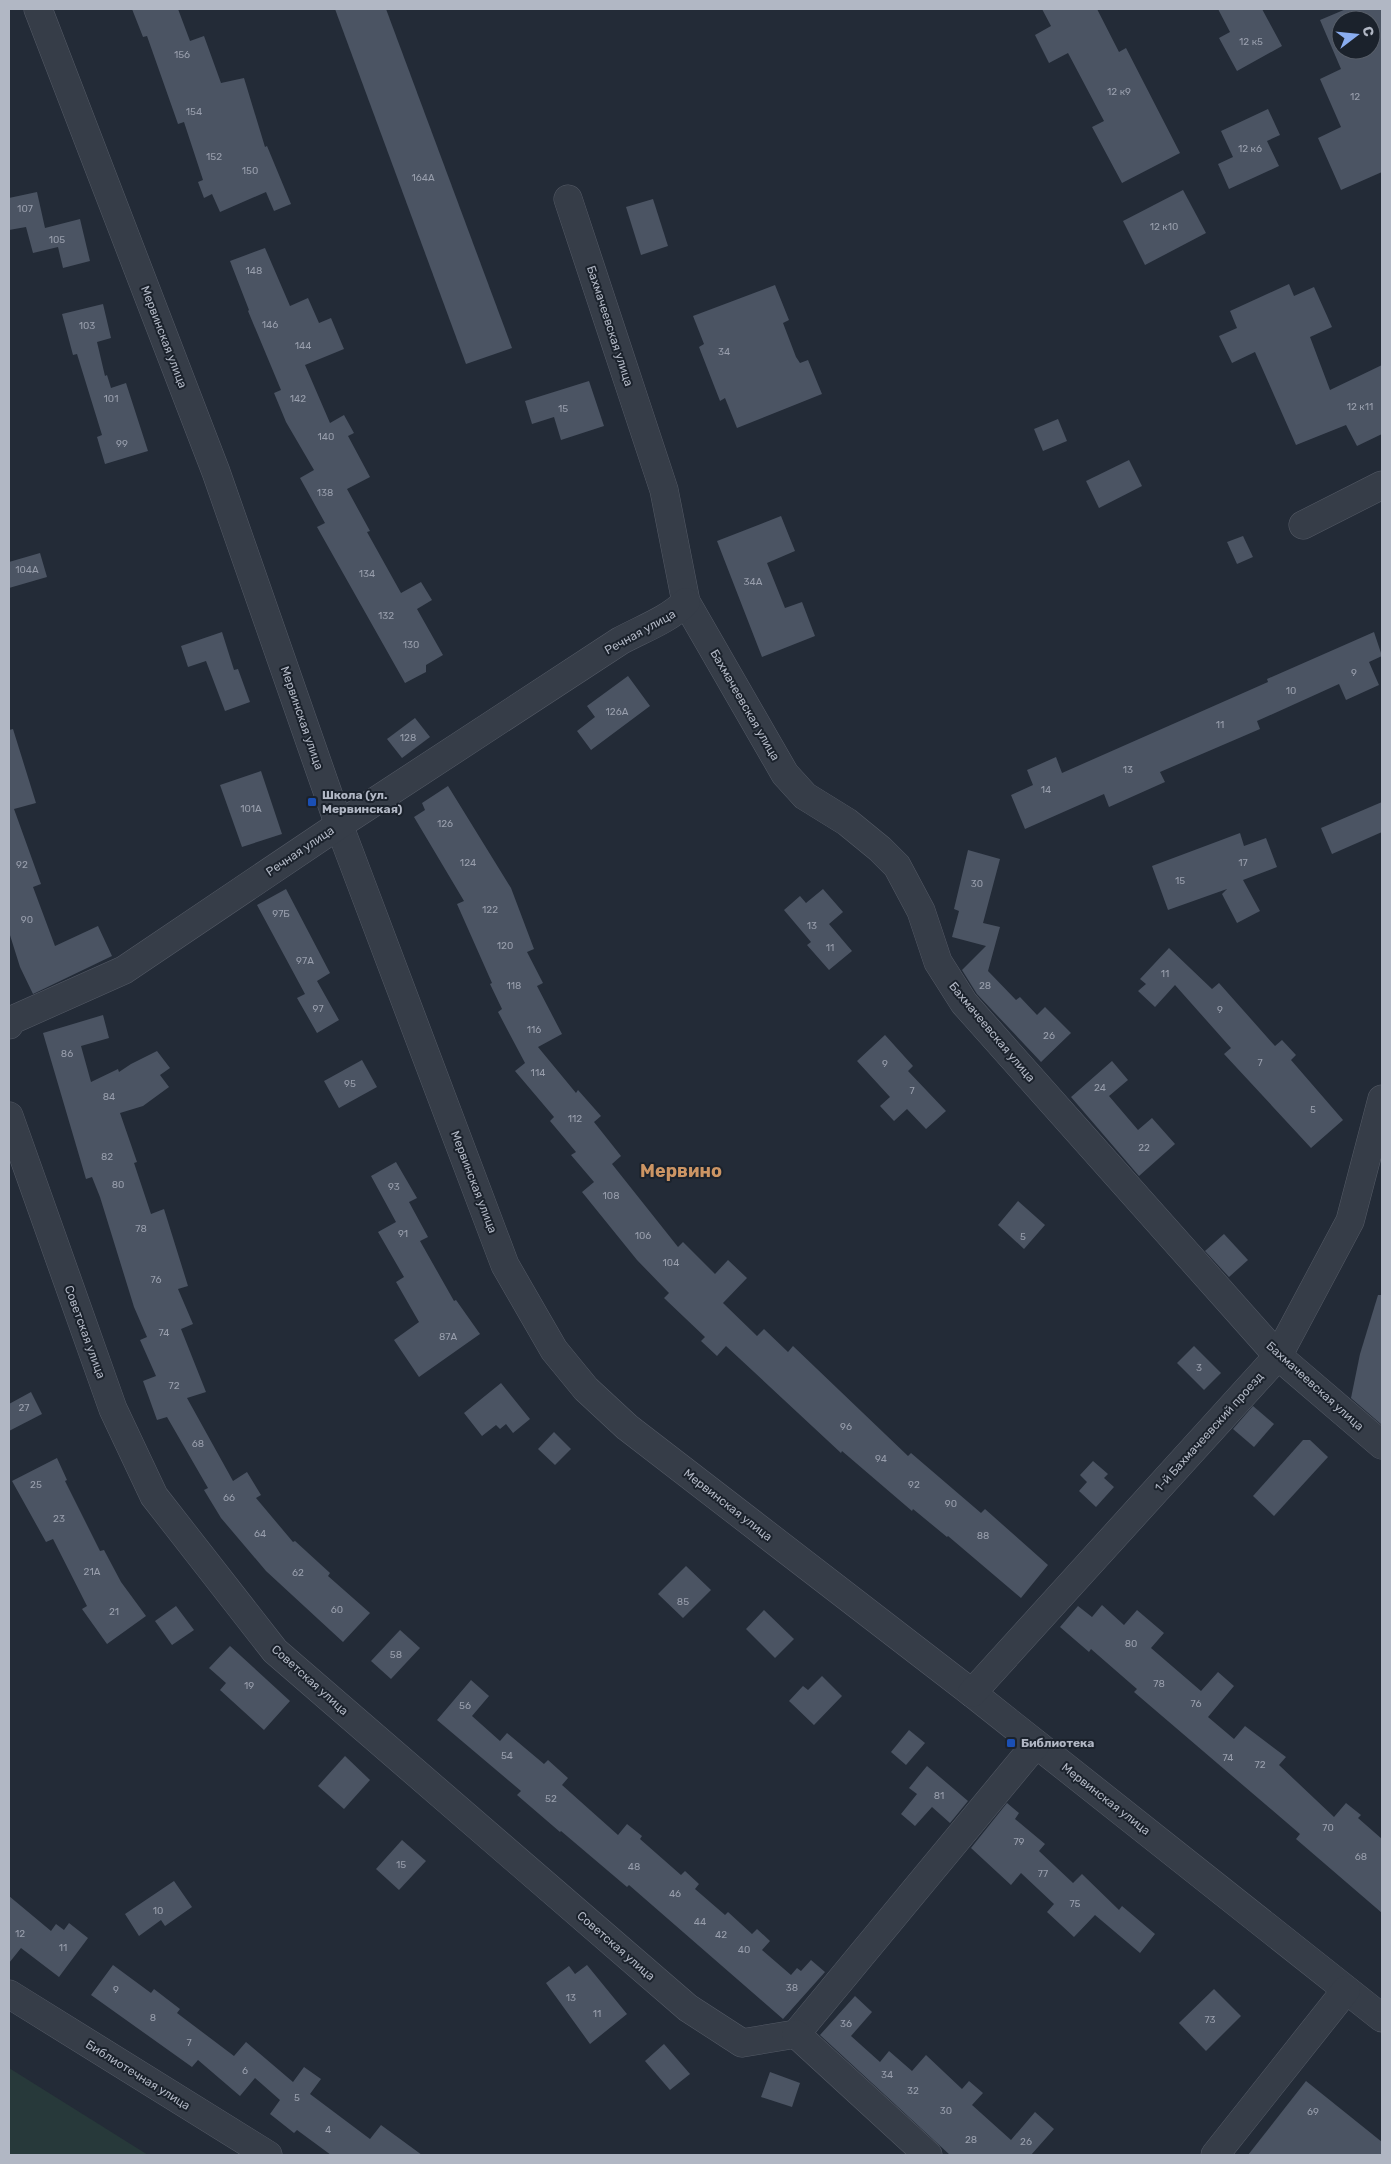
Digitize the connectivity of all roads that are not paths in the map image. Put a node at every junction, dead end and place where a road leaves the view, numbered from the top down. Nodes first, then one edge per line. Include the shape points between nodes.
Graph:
1 (38, 9) edge
2 (568, 199) dead end
3 (1382, 485) edge
4 (1303, 525) dead end
5 (686, 602) junction
6 (339, 825) junction
7 (9, 1025) edge
8 (1382, 1099) edge
9 (9, 1116) edge
10 (1278, 1356) junction
11 (1382, 1445) edge
12 (972, 1693) junction
13 (1036, 1744) junction
14 (1346, 1990) junction
15 (9, 1994) edge
16 (1382, 2018) edge
17 (796, 2034) junction
18 (268, 2155) edge
19 (928, 2155) edge
20 (1214, 2155) edge

1 - 6 street, Мервинская улица via 216,472
2 - 5 street, Бахмачеевская улица via 664,490
3 - 4 street
5 - 6 street, Речная улица via 673,615 620,641
5 - 10 street, Бахмачеевская улица via 785,774 805,796 847,822 897,866 921,911 938,962 964,1003
6 - 7 street, Речная улица via 124,970 12,1020
6 - 12 street, Мервинская улица via 505,1265 554,1350 586,1389 627,1427
8 - 10 street, 1-й Бахмачеевский проезд via 1350,1221
9 - 17 street, Советская улица via 114,1409 154,1496 275,1650 688,2008 742,2043
10 - 11 street, Бахмачеевская улица
10 - 12 street, 1-й Бахмачеевский проезд
12 - 13 street, Мервинская улица
13 - 14 street, Мервинская улица
13 - 17 street
14 - 16 street, Мервинская улица
14 - 20 street
15 - 18 street, Библиотечная улица
17 - 19 street

